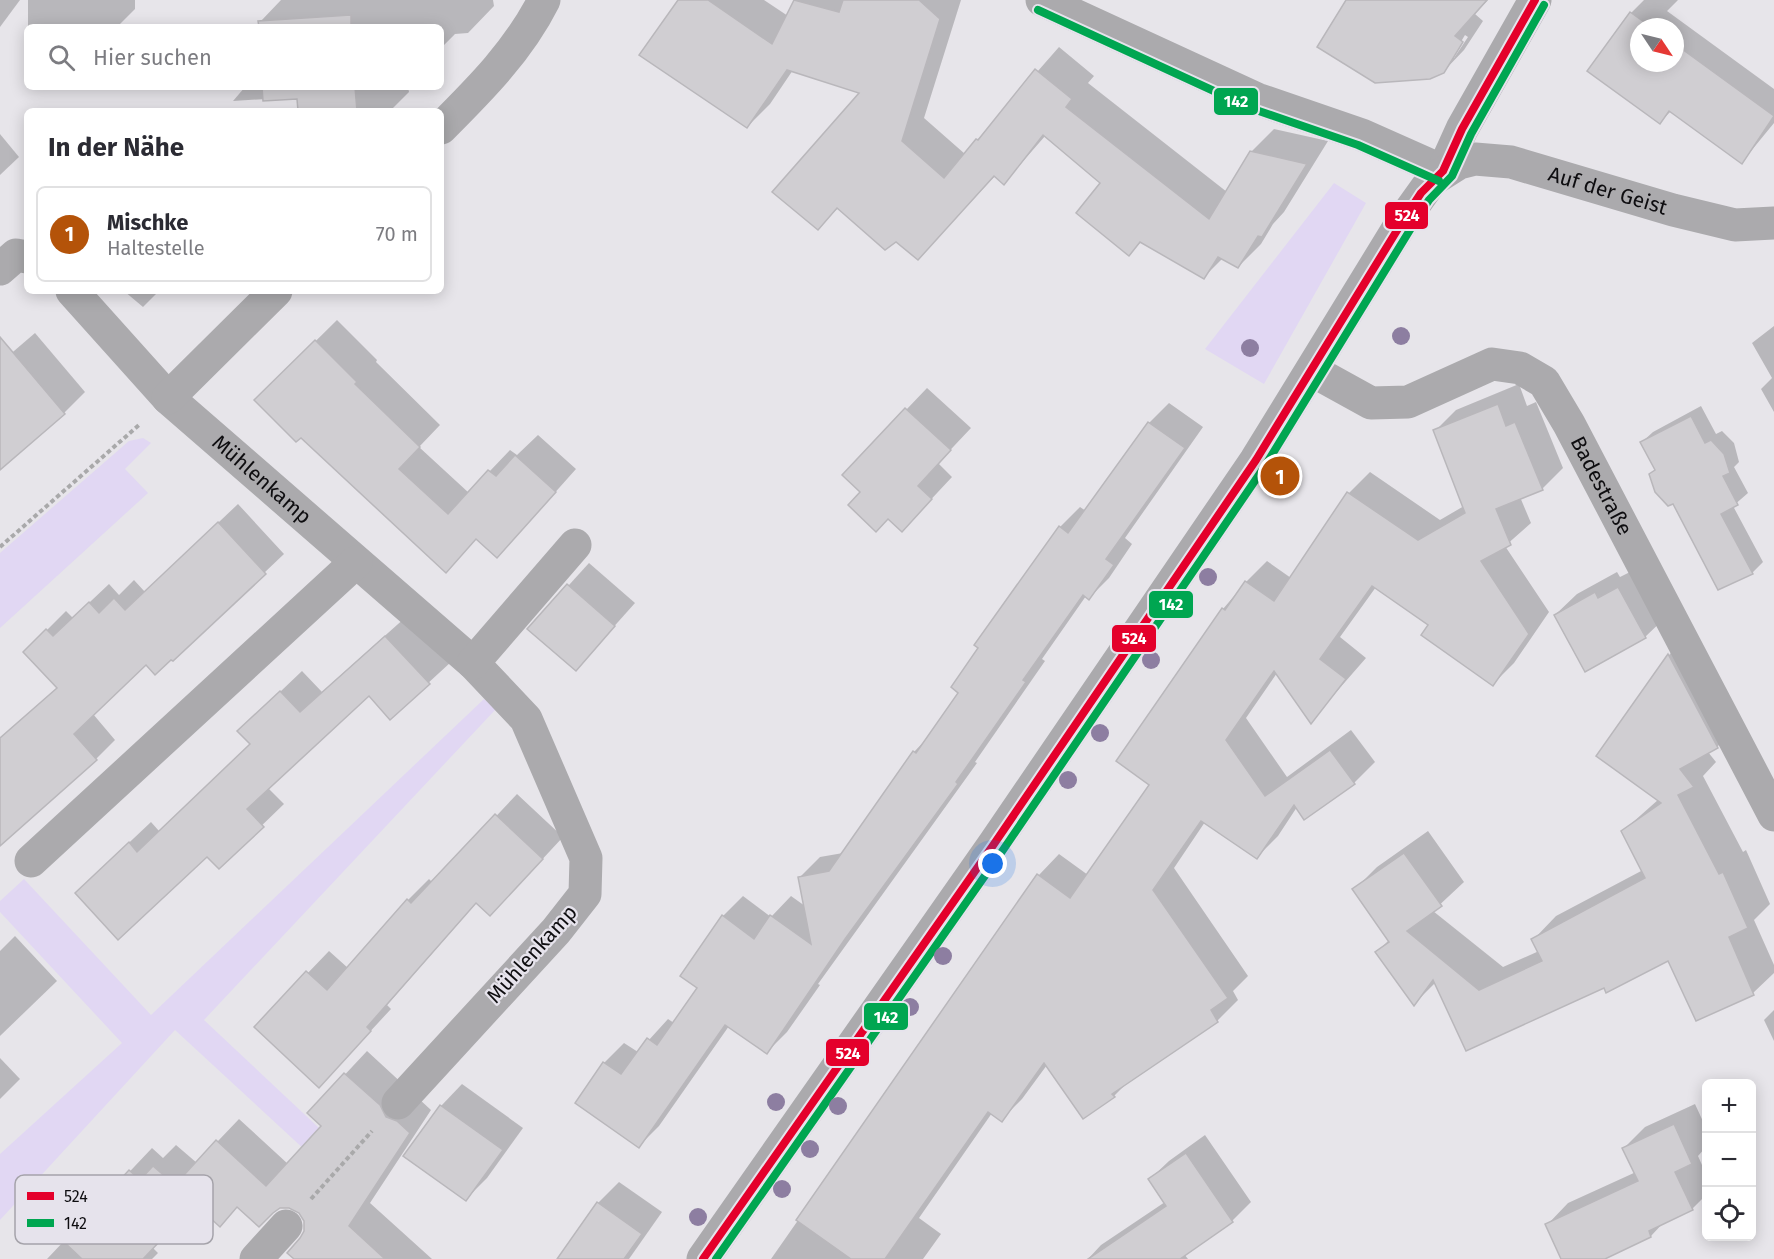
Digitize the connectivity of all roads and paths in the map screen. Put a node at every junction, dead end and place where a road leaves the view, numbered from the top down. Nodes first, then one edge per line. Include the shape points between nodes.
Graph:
1 (544, 0) edge
2 (1042, 0) edge
3 (1535, 0) edge
4 (444, 125) edge
5 (1443, 171) junction
6 (1774, 223) edge
7 (24, 256) edge
8 (0, 269) edge
9 (75, 294) edge
10 (273, 294) edge
11 (1312, 371) junction
12 (168, 398) junction
13 (575, 545) dead end
14 (0, 547) edge
15 (356, 562) junction
16 (473, 663) junction
17 (1774, 814) edge
18 (31, 861) dead end
19 (398, 1103) joint
20 (286, 1226) joint
21 (256, 1259) edge
22 (703, 1259) edge

1 - 4 street via 531,26 489,80
2 - 5 street via 1257,99 1362,135
3 - 5 street via 1462,129
5 - 6 street, Auf der Geist via 1475,159 1511,162 1735,225
5 - 11 street via 1404,219
7 - 8 street via 16,255
9 - 12 street, Mühlenkamp
10 - 12 street
11 - 17 street, Badestraße via 1371,403 1408,402 1492,364 1520,369 1544,382
11 - 22 street via 1256,460 994,844
12 - 14 path
12 - 15 street, Mühlenkamp
13 - 16 street
15 - 16 street, Mühlenkamp
15 - 18 street
16 - 19 street, Mühlenkamp via 526,719 586,858 585,894 556,931
19 - 20 path
20 - 21 street

